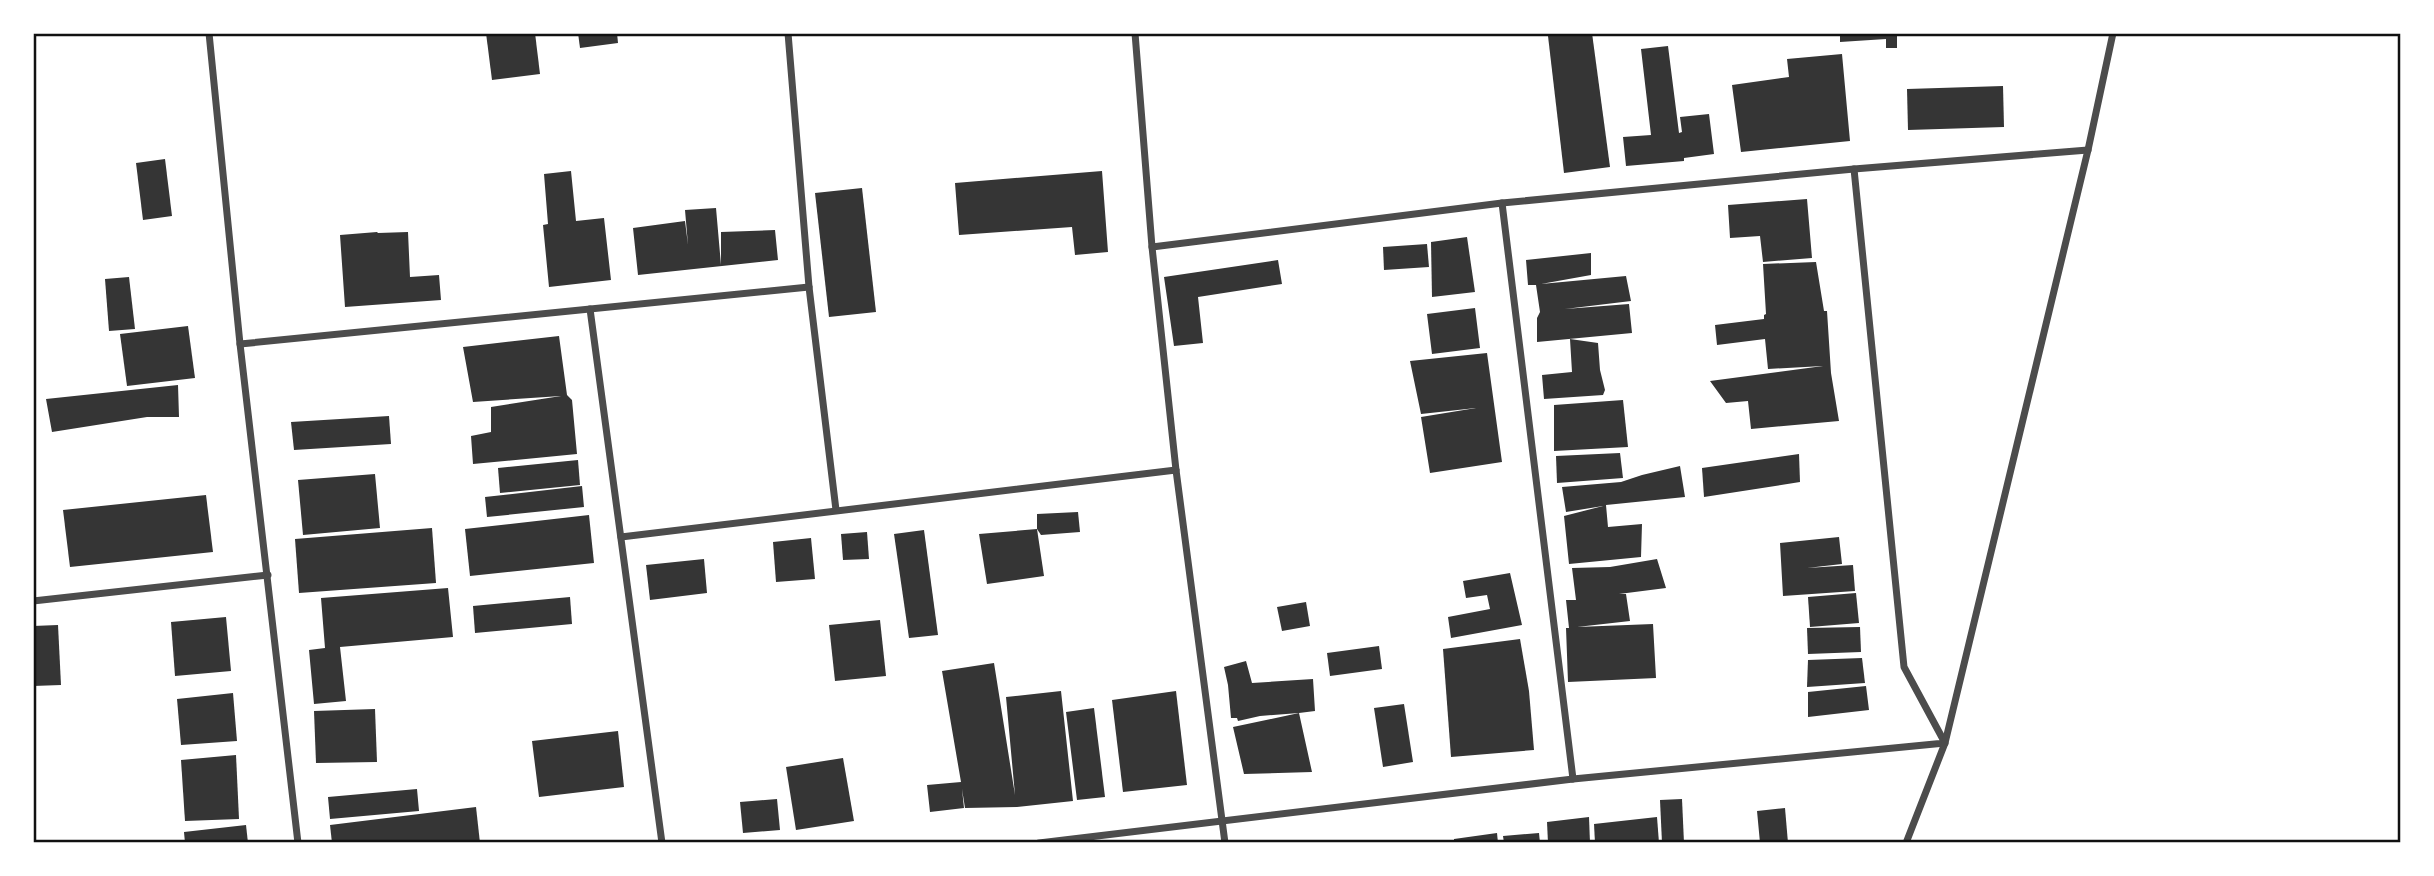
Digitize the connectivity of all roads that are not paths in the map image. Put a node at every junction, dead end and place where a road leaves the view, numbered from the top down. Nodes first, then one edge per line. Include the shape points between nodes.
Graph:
1 (209, 33) edge
2 (788, 33) edge
3 (1135, 33) edge
4 (2113, 33) edge
5 (2088, 150) junction
6 (1854, 169) junction
7 (1502, 203) junction
8 (1152, 247) junction
9 (809, 287) junction
10 (590, 309) junction
11 (240, 344) junction
12 (1176, 470) junction
13 (836, 510) junction
14 (621, 537) junction
15 (268, 575) junction
16 (33, 601) edge
17 (1945, 743) junction
18 (1573, 779) junction
19 (1223, 822) junction
20 (299, 843) edge
21 (662, 843) edge
22 (1039, 843) edge
23 (1225, 843) edge
24 (1906, 843) edge

1 - 11 street
2 - 9 street
3 - 8 street
4 - 5 street
5 - 6 street
5 - 17 street
6 - 7 street
6 - 17 street via 1904,667
7 - 8 street
7 - 18 street
8 - 12 street
9 - 10 street
9 - 13 street
10 - 11 street
10 - 14 street
11 - 15 street
12 - 13 street
12 - 19 street
13 - 14 street
14 - 21 street
15 - 16 street
15 - 20 street
17 - 18 street
17 - 24 street
18 - 19 street
19 - 22 street
19 - 23 street

